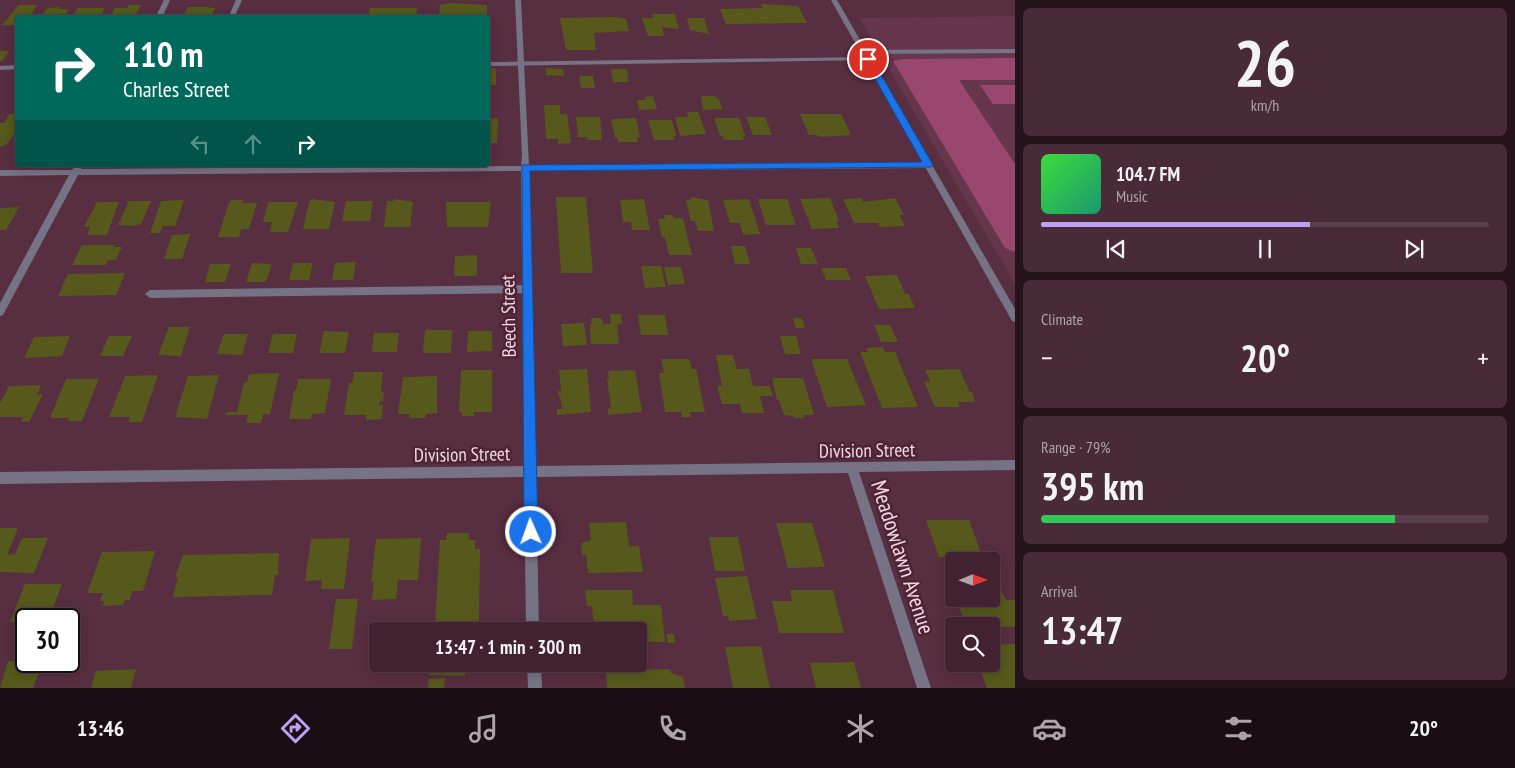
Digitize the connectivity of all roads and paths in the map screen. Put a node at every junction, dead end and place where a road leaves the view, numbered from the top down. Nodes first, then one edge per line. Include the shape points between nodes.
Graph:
1 (167, 0) edge
2 (239, 0) edge
3 (518, 0) edge
4 (834, 0) edge
5 (160, 15) edge
6 (232, 15) edge
7 (1015, 51) edge
8 (866, 56) junction
9 (490, 64) edge
10 (522, 64) junction
11 (0, 68) edge
12 (15, 68) edge
13 (928, 165) junction
14 (525, 168) junction
15 (77, 169) edge
16 (0, 173) edge
17 (526, 289) junction
18 (150, 294) dead end
19 (4, 298) edge
20 (0, 312) edge
21 (1015, 318) edge
22 (1015, 465) edge
23 (852, 468) junction
24 (530, 470) junction
25 (0, 478) edge
26 (533, 622) edge
27 (534, 672) edge
28 (535, 688) edge
29 (924, 688) edge

1 - 5 street
2 - 6 street
3 - 10 street, Beech Street
4 - 8 street
7 - 8 street
8 - 10 street
8 - 13 street
9 - 10 street
10 - 14 street, Beech Street
11 - 12 street
13 - 14 street
13 - 21 street
14 - 15 street
14 - 17 street, Beech Street
15 - 16 street
15 - 19 street
17 - 18 street
17 - 24 street, Beech Street
19 - 20 street
22 - 23 street, Division Street
23 - 24 street, Division Street
23 - 29 street, Meadowlawn Avenue
24 - 25 street, Division Street
24 - 26 street, Beech Street
27 - 28 street

